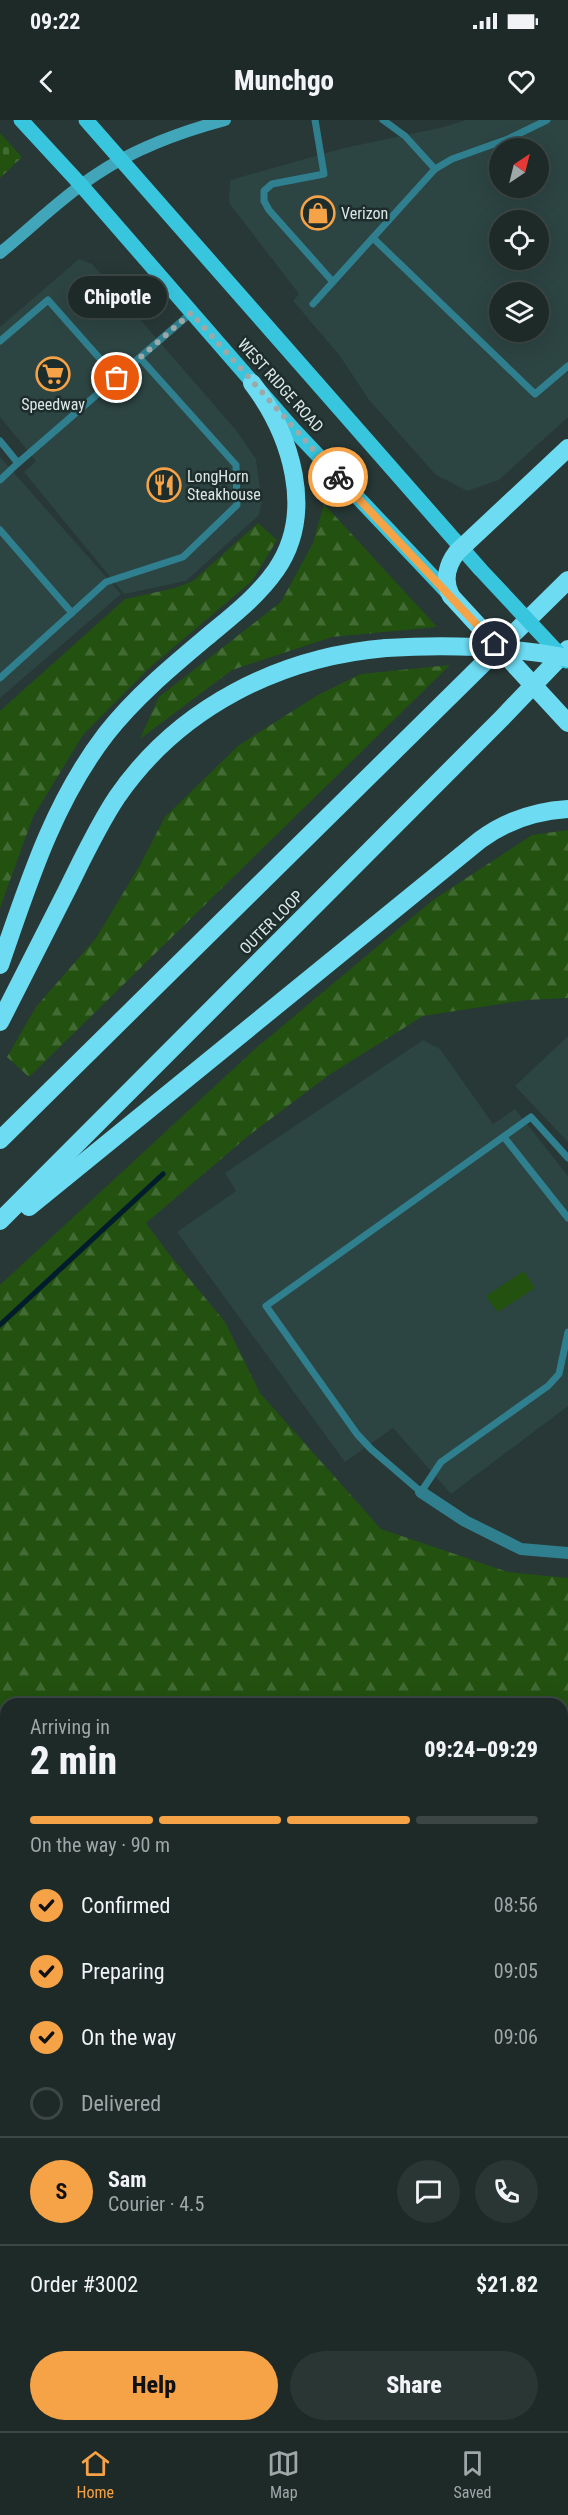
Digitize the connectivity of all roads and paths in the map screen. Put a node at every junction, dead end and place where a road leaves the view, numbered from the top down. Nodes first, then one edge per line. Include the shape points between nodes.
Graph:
1 (21, 120) edge
2 (86, 120) edge
3 (225, 120) edge
4 (315, 120) edge
5 (383, 120) edge
6 (547, 120) edge
7 (122, 159) junction
8 (435, 169) junction
9 (81, 185) junction
10 (373, 238) junction
11 (0, 253) edge
12 (333, 282) junction
13 (313, 304) dead end
14 (191, 313) junction
15 (0, 341) edge
16 (140, 358) junction
17 (568, 366) edge
18 (117, 378) junction
19 (252, 383) junction
20 (0, 441) edge
21 (568, 448) edge
22 (18, 463) junction
23 (0, 480) edge
24 (0, 530) edge
25 (461, 547) junction
26 (568, 580) edge
27 (451, 596) junction
28 (72, 613) junction
29 (568, 649) edge
30 (568, 661) edge
31 (0, 678) edge
32 (502, 718) junction
33 (568, 723) edge
34 (568, 809) edge
35 (0, 965) edge
36 (0, 1022) edge
37 (504, 1137) junction
38 (0, 1140) edge
39 (568, 1158) edge
40 (568, 1218) edge
41 (0, 1221) edge
42 (0, 1231) edge
43 (568, 1332) edge
44 (422, 1492) junction
45 (568, 1553) edge

1 - 9 main road, WEST RIDGE ROAD
2 - 7 main road, WEST RIDGE ROAD
3 - 7 street
4 - 12 lane via 324,174 272,184 264,191 264,201
5 - 8 lane via 405,136
6 - 8 lane
7 - 9 street
7 - 25 main road, WEST RIDGE ROAD
8 - 10 lane
9 - 11 street
9 - 14 main road, WEST RIDGE ROAD
10 - 12 lane
10 - 17 lane via 535,394
12 - 13 lane
14 - 16 lane
14 - 19 main road, WEST RIDGE ROAD
15 - 18 lane via 48,300
16 - 18 lane
16 - 28 lane via 236,465 237,505 183,557 106,582
18 - 22 lane
19 - 27 main road, WEST RIDGE ROAD
19 - 35 highway via 275,419 292,465 295,515 285,554 255,594 142,693 98,746 48,831
20 - 22 lane
21 - 25 highway
22 - 23 lane
24 - 28 lane
25 - 27 highway via 447,572
25 - 30 main road, WEST RIDGE ROAD, bridge
26 - 38 highway, OUTER LOOP
27 - 33 highway, WEST RIDGE ROAD, bridge
28 - 31 lane
29 - 32 highway, OUTER LOOP
30 - 32 highway
30 - 36 highway, bridge via 511,649 386,648 325,656 265,676 211,706 165,743 125,787 102,822
32 - 41 highway, OUTER LOOP
34 - 42 highway via 522,817 480,840
37 - 39 lane via 531,1117
37 - 40 lane
37 - 44 lane via 266,1306 357,1434
43 - 44 lane via 559,1374 548,1386 441,1462
44 - 45 street via 465,1521 521,1549

